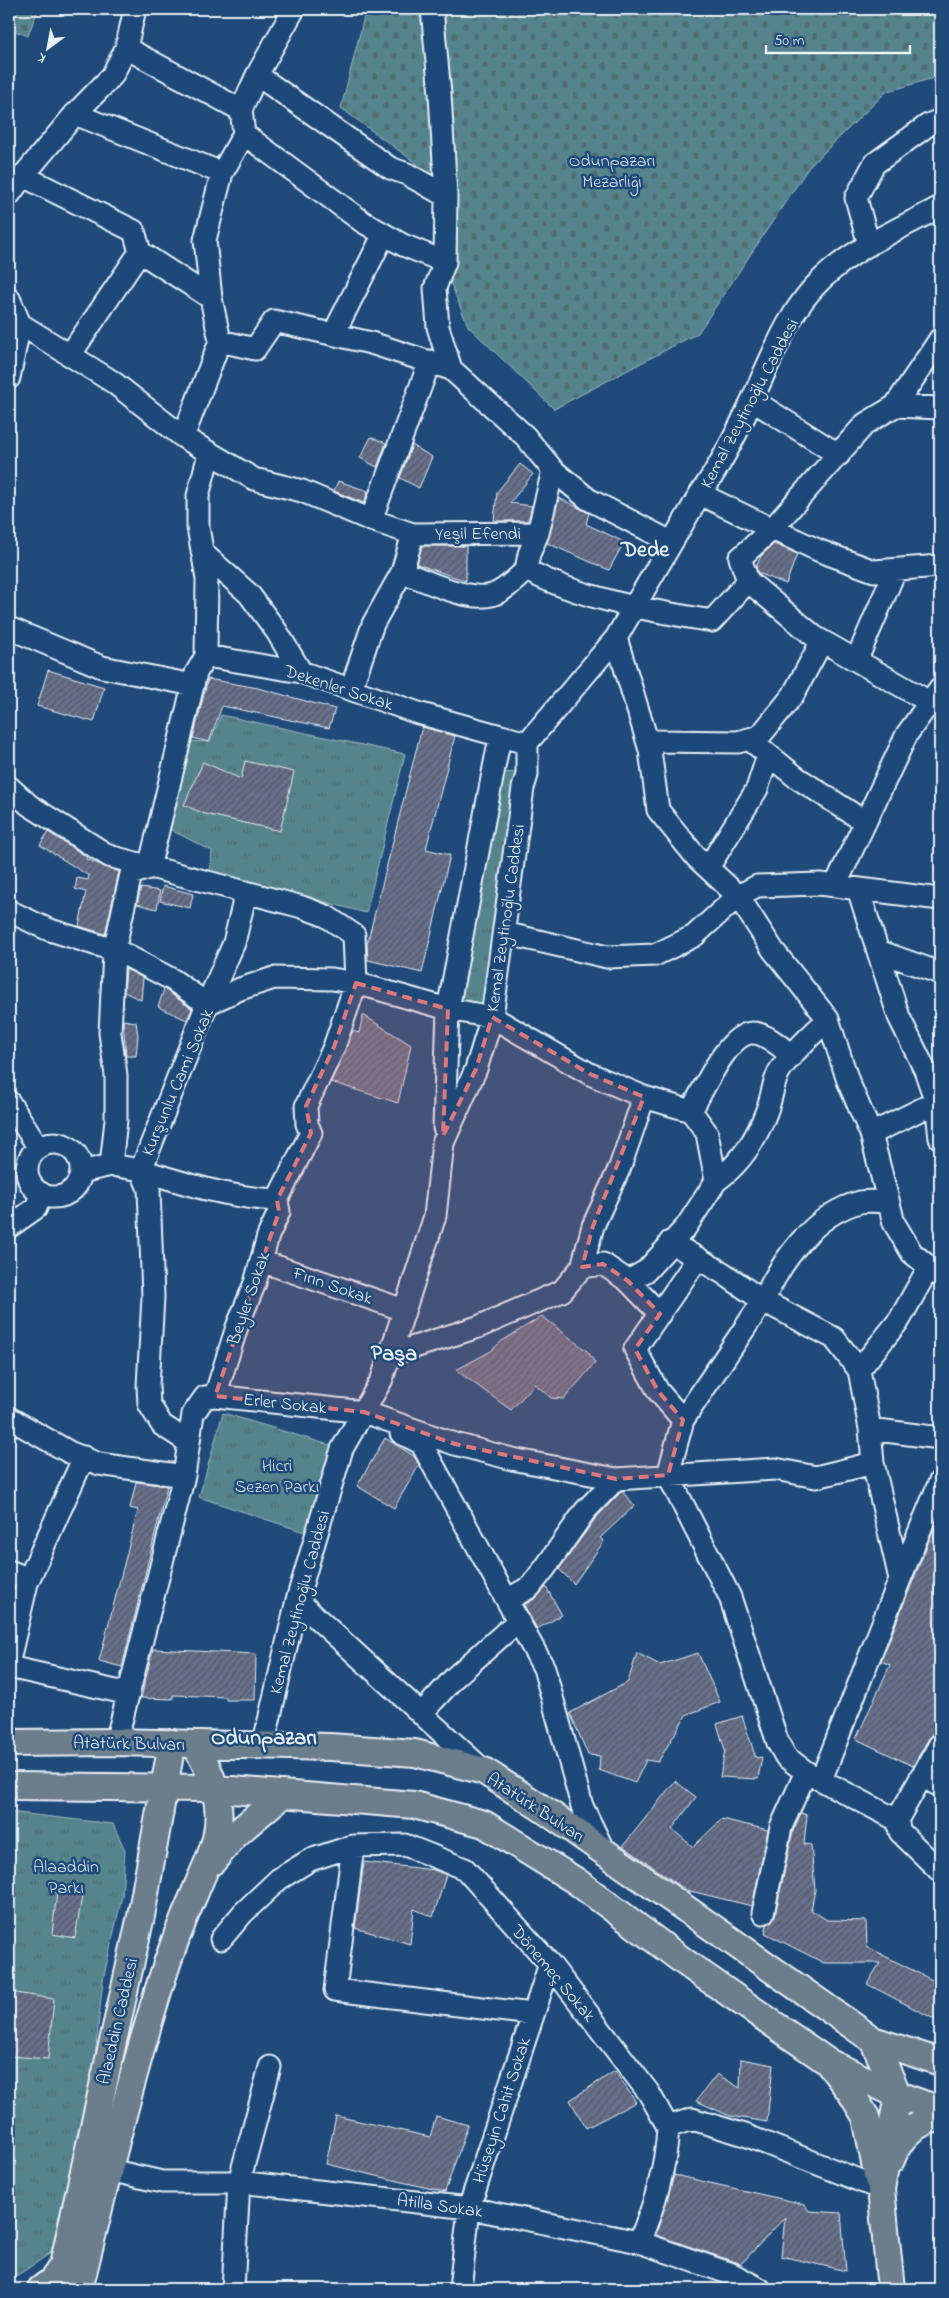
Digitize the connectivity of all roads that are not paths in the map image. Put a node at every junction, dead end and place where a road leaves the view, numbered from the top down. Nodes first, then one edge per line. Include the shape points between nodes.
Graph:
1 (135, 9) edge
2 (294, 9) edge
3 (432, 9) edge
4 (126, 48) junction
5 (257, 74) junction
6 (240, 110) junction
7 (75, 114) junction
8 (940, 120) edge
9 (244, 134) junction
10 (222, 172) junction
11 (24, 176) junction
12 (9, 195) edge
13 (446, 196) junction
14 (939, 211) edge
15 (384, 234) junction
16 (869, 245) junction
17 (140, 252) junction
18 (445, 262) junction
19 (9, 298) edge
20 (211, 298) junction
21 (20, 324) junction
22 (334, 333) junction
23 (940, 339) edge
24 (220, 341) junction
25 (70, 355) junction
26 (430, 361) junction
27 (451, 369) junction
28 (9, 378) edge
29 (752, 400) junction
30 (894, 406) junction
31 (940, 408) edge
32 (183, 437) junction
33 (209, 454) junction
34 (839, 455) junction
35 (553, 470) junction
36 (700, 494) junction
37 (371, 520) junction
38 (772, 529) junction
39 (538, 533) junction
40 (413, 534) junction
41 (671, 542) junction
42 (204, 554) junction
43 (940, 566) edge
44 (526, 570) junction
45 (895, 571) junction
46 (402, 572) junction
47 (748, 581) junction
48 (632, 607) junction
49 (9, 628) edge
50 (616, 638) junction
51 (822, 641) junction
52 (206, 656) junction
53 (857, 659) junction
54 (301, 672) junction
55 (193, 685) junction
56 (351, 689) junction
57 (937, 700) edge
58 (501, 736) junction
59 (748, 739) junction
60 (527, 743) junction
61 (650, 750) junction
62 (768, 755) junction
63 (9, 788) edge
64 (865, 822) junction
65 (149, 868) junction
66 (708, 868) junction
67 (836, 886) junction
68 (858, 889) junction
69 (246, 892) junction
70 (738, 896) junction
71 (940, 899) edge
72 (9, 912) edge
73 (504, 933) junction
74 (114, 951) junction
75 (878, 951) junction
76 (940, 973) edge
77 (356, 983) junction
78 (207, 1004) junction
79 (448, 1009) junction
80 (492, 1017) junction
81 (828, 1019) junction
82 (792, 1056) junction
83 (933, 1064) edge
84 (644, 1097) junction
85 (9, 1102) edge
86 (936, 1102) junction
87 (691, 1111) junction
88 (871, 1134) junction
89 (940, 1138) edge
90 (443, 1143) junction
91 (39, 1148) junction
92 (111, 1165) junction
93 (141, 1170) junction
94 (81, 1172) junction
95 (716, 1181) junction
96 (41, 1193) junction
97 (277, 1200) junction
98 (887, 1202) junction
99 (9, 1227) edge
100 (670, 1242) junction
101 (698, 1258) junction
102 (261, 1261) junction
103 (582, 1268) junction
104 (935, 1271) edge
105 (628, 1281) junction
106 (764, 1301) junction
107 (404, 1310) junction
108 (660, 1314) junction
109 (389, 1355) junction
110 (859, 1370) junction
111 (210, 1397) junction
112 (364, 1412) junction
113 (9, 1418) edge
114 (683, 1420) junction
115 (870, 1429) junction
116 (940, 1438) edge
117 (188, 1442) junction
118 (84, 1457) junction
119 (872, 1463) junction
120 (668, 1474) junction
121 (184, 1476) junction
122 (616, 1479) junction
123 (940, 1481) edge
124 (9, 1571) edge
125 (900, 1579) junction
126 (27, 1584) junction
127 (297, 1600) junction
128 (507, 1600) junction
129 (518, 1621) junction
130 (9, 1660) edge
131 (9, 1667) edge
132 (129, 1694) junction
133 (421, 1714) junction
134 (116, 1742) junction
135 (9, 1743) edge
136 (183, 1744) junction
137 (940, 1744) edge
138 (263, 1746) junction
139 (484, 1772) junction
140 (813, 1776) junction
141 (921, 1776) junction
142 (9, 1786) edge
143 (940, 1786) edge
144 (164, 1788) junction
145 (216, 1789) junction
146 (283, 1794) junction
147 (897, 1820) junction
148 (353, 1846) junction
149 (605, 1853) junction
150 (940, 1870) edge
151 (203, 1873) junction
152 (763, 1913) dead end
153 (220, 1939) dead end
154 (550, 1964) junction
155 (532, 2014) junction
156 (873, 2040) junction
157 (828, 2062) junction
158 (940, 2062) edge
159 (270, 2067) dead end
160 (898, 2095) junction
161 (940, 2110) edge
162 (940, 2118) edge
163 (668, 2127) junction
164 (109, 2170) junction
165 (239, 2182) junction
166 (881, 2189) junction
167 (469, 2208) junction
168 (639, 2242) junction
169 (41, 2289) edge
170 (79, 2289) edge
171 (233, 2289) edge
172 (460, 2289) edge
173 (760, 2289) edge
174 (891, 2289) edge

1 - 4 street
2 - 5 street
3 - 13 street
4 - 6 street
4 - 7 street via 112,76
5 - 6 street
5 - 13 street via 390,168
6 - 9 street
7 - 10 street
7 - 11 street
8 - 16 street via 874,164 856,198
9 - 10 street
9 - 15 street via 362,222
10 - 20 street via 205,240
11 - 12 street
11 - 17 street via 134,232
13 - 18 street
14 - 16 street, Kemal Zeytinoğlu Caddesi
15 - 18 street
15 - 22 street
16 - 29 street, Kemal Zeytinoğlu Caddesi via 823,278 799,308 777,344
17 - 20 street
17 - 25 street
18 - 27 street via 435,288 438,327
19 - 21 street
20 - 24 street
21 - 25 street, Yeşil Efendi
21 - 28 street
22 - 24 street via 274,321 255,349
22 - 26 street
23 - 30 street
24 - 32 street
25 - 32 street, Yeşil Efendi via 113,382
26 - 27 street
26 - 37 street
27 - 35 street via 525,436
29 - 34 street
29 - 36 street, Kemal Zeytinoğlu Caddesi via 713,477
30 - 31 street
30 - 34 street via 865,424
32 - 33 street, Yeşil Efendi
33 - 37 street, Yeşil Efendi via 254,479 302,491
33 - 42 street via 198,496 198,527
34 - 38 street
35 - 39 street, Yeşil Efendi
35 - 41 street via 588,499
36 - 38 street
36 - 41 street, Kemal Zeytinoğlu Caddesi
37 - 40 street, Yeşil Efendi
38 - 45 street via 820,551 874,570
38 - 47 street via 740,558
39 - 40 street, Yeşil Efendi
39 - 44 street
40 - 46 street
41 - 48 street, Kemal Zeytinoğlu Caddesi
42 - 52 street via 207,579
42 - 54 street via 249,594
43 - 45 street
44 - 46 street via 492,595 474,596
44 - 48 street via 584,594
45 - 53 street
46 - 56 street via 373,624
47 - 48 street via 712,621
47 - 51 street
48 - 50 street, Kemal Zeytinoğlu Caddesi
49 - 55 street via 102,667
50 - 60 street, Kemal Zeytinoğlu Caddesi
50 - 61 street
51 - 53 street
51 - 59 street via 793,695 760,736
52 - 54 street, Dekenler Sokak
52 - 55 street
53 - 57 street
54 - 56 street, Dekenler Sokak
55 - 65 street
56 - 58 street, Dekenler Sokak via 418,713
57 - 64 street via 907,734
58 - 60 street, Dekenler Sokak
58 - 79 street
59 - 61 street via 738,742 656,741
59 - 62 street
60 - 73 street, Kemal Zeytinoğlu Caddesi via 527,775
61 - 66 street via 658,810
62 - 64 street via 796,778
62 - 66 street via 757,789
63 - 65 street via 29,805 109,856
64 - 67 street
65 - 69 street
65 - 74 street via 131,874
66 - 70 street
67 - 68 street
67 - 70 street via 757,886
68 - 71 street
68 - 75 street
69 - 77 street via 326,916 354,935
69 - 78 street via 234,943
70 - 73 street via 694,936 655,956 607,957
70 - 81 street via 774,950
72 - 74 street via 47,930
73 - 80 street, Kemal Zeytinoğlu Caddesi
74 - 78 street via 173,980
74 - 92 street via 110,1033 116,1075 116,1120
75 - 76 street
75 - 83 street via 899,1017
77 - 78 street, Kurşunlu Cami Sokak via 332,979 274,978 240,988
77 - 79 street, Kurşunlu Cami Sokak
77 - 97 street via 334,1047 306,1106 311,1133
78 - 93 street, Kurşunlu Cami Sokak
79 - 80 street, Kurşunlu Cami Sokak
79 - 90 street
80 - 84 street, Kurşunlu Cami Sokak via 590,1074
80 - 90 street, Kemal Zeytinoğlu Caddesi via 476,1069
81 - 82 street
81 - 88 street via 848,1081
82 - 87 street via 755,1032 742,1034 727,1048
82 - 95 street via 780,1071 767,1111 747,1150 730,1171
83 - 86 street
84 - 87 street, Kurşunlu Cami Sokak
84 - 103 street via 620,1167 593,1226
85 - 91 street
86 - 88 street
86 - 89 street
87 - 95 street via 707,1133
88 - 98 street
90 - 107 street, Kemal Zeytinoğlu Caddesi via 436,1216
91 - 94 street via 55,1143 64,1145 77,1155
91 - 96 street via 29,1161 27,1170 34,1187
92 - 93 street
92 - 94 street
93 - 97 street via 249,1199
93 - 117 street via 149,1189 153,1297 149,1404 162,1425
94 - 96 street via 75,1188 68,1194 59,1197
95 - 100 street via 686,1227
96 - 99 street via 36,1208
97 - 102 street, Beyler Sokak via 279,1212
98 - 104 street via 894,1223 912,1252
98 - 106 street via 861,1202 818,1222 775,1276
100 - 101 street
100 - 105 street via 646,1271
101 - 106 street
101 - 108 street
102 - 107 street, Fırın Sokak
102 - 111 street, Beyler Sokak
103 - 105 street via 603,1264
103 - 109 street via 562,1292 478,1327
104 - 110 street
105 - 108 street
106 - 110 street via 834,1338
106 - 114 street
107 - 109 street, Kemal Zeytinoğlu Caddesi
108 - 114 street via 635,1349 658,1391
109 - 112 street, Kemal Zeytinoğlu Caddesi via 382,1378
110 - 115 street
111 - 112 street, Erler Sokak
111 - 117 street, Beyler Sokak via 192,1414
112 - 122 street via 455,1444 512,1459
112 - 127 street, Kemal Zeytinoğlu Caddesi via 342,1449
112 - 128 street via 421,1443
113 - 118 street
114 - 120 street
115 - 116 street
115 - 119 street
117 - 121 street, Beyler Sokak
118 - 121 street via 99,1464
118 - 126 street
119 - 120 street via 816,1477 776,1469
119 - 125 street
120 - 122 street
120 - 140 street via 730,1597 778,1743 786,1757
121 - 132 street, Beyler Sokak
122 - 128 street via 584,1510 530,1587
123 - 125 street
124 - 126 street
125 - 140 street
126 - 130 street
127 - 133 street
127 - 138 street, Kemal Zeytinoğlu Caddesi
128 - 129 street
129 - 133 street via 455,1677
129 - 149 street via 544,1668 582,1806
131 - 132 street
132 - 134 street, Beyler Sokak
133 - 139 street
134 - 135 main road, Atatürk Bulvarı
134 - 136 main road, Atatürk Bulvarı
136 - 138 main road, Atatürk Bulvarı
136 - 144 main road, Alaeddin Caddesi
136 - 145 main road via 209,1768
137 - 141 street
138 - 139 main road, Atatürk Bulvarı via 414,1753
139 - 149 main road, Atatürk Bulvarı
140 - 147 street
140 - 152 street via 781,1827
141 - 143 street
141 - 147 street
142 - 144 main road
144 - 145 main road
144 - 169 main road, Alaeddin Caddesi via 141,1916 63,2265 52,2281
145 - 146 main road
145 - 151 main road via 219,1809 217,1834
146 - 151 main road via 236,1834
146 - 157 main road via 414,1805 484,1824 576,1881 690,1966
147 - 150 street via 900,1832
148 - 153 street, Dönemeç Sokak via 310,1860 279,1879
148 - 154 street, Dönemeç Sokak via 405,1845 464,1869
148 - 155 street via 335,1990
149 - 156 main road, Atatürk Bulvarı
151 - 164 main road, Alaeddin Caddesi via 160,1985
154 - 155 street, Hüseyin Cahit Sokak
154 - 163 street, Dönemeç Sokak via 649,2093
155 - 167 street, Hüseyin Cahit Sokak
156 - 158 main road, Atatürk Bulvarı
156 - 160 main road
157 - 160 main road
157 - 166 main road via 866,2117
159 - 165 street
160 - 161 main road
160 - 166 main road
162 - 166 main road via 906,2132 895,2149
163 - 166 street via 692,2119 745,2135
163 - 168 street via 667,2154 655,2203
164 - 165 street, Atilla Sokak via 162,2182
164 - 170 main road, Alaeddin Caddesi
165 - 167 street, Atilla Sokak
165 - 171 street
166 - 174 main road
167 - 168 street, Atilla Sokak
167 - 172 street, Hüseyin Cahit Sokak
168 - 173 street, Atilla Sokak via 734,2275

